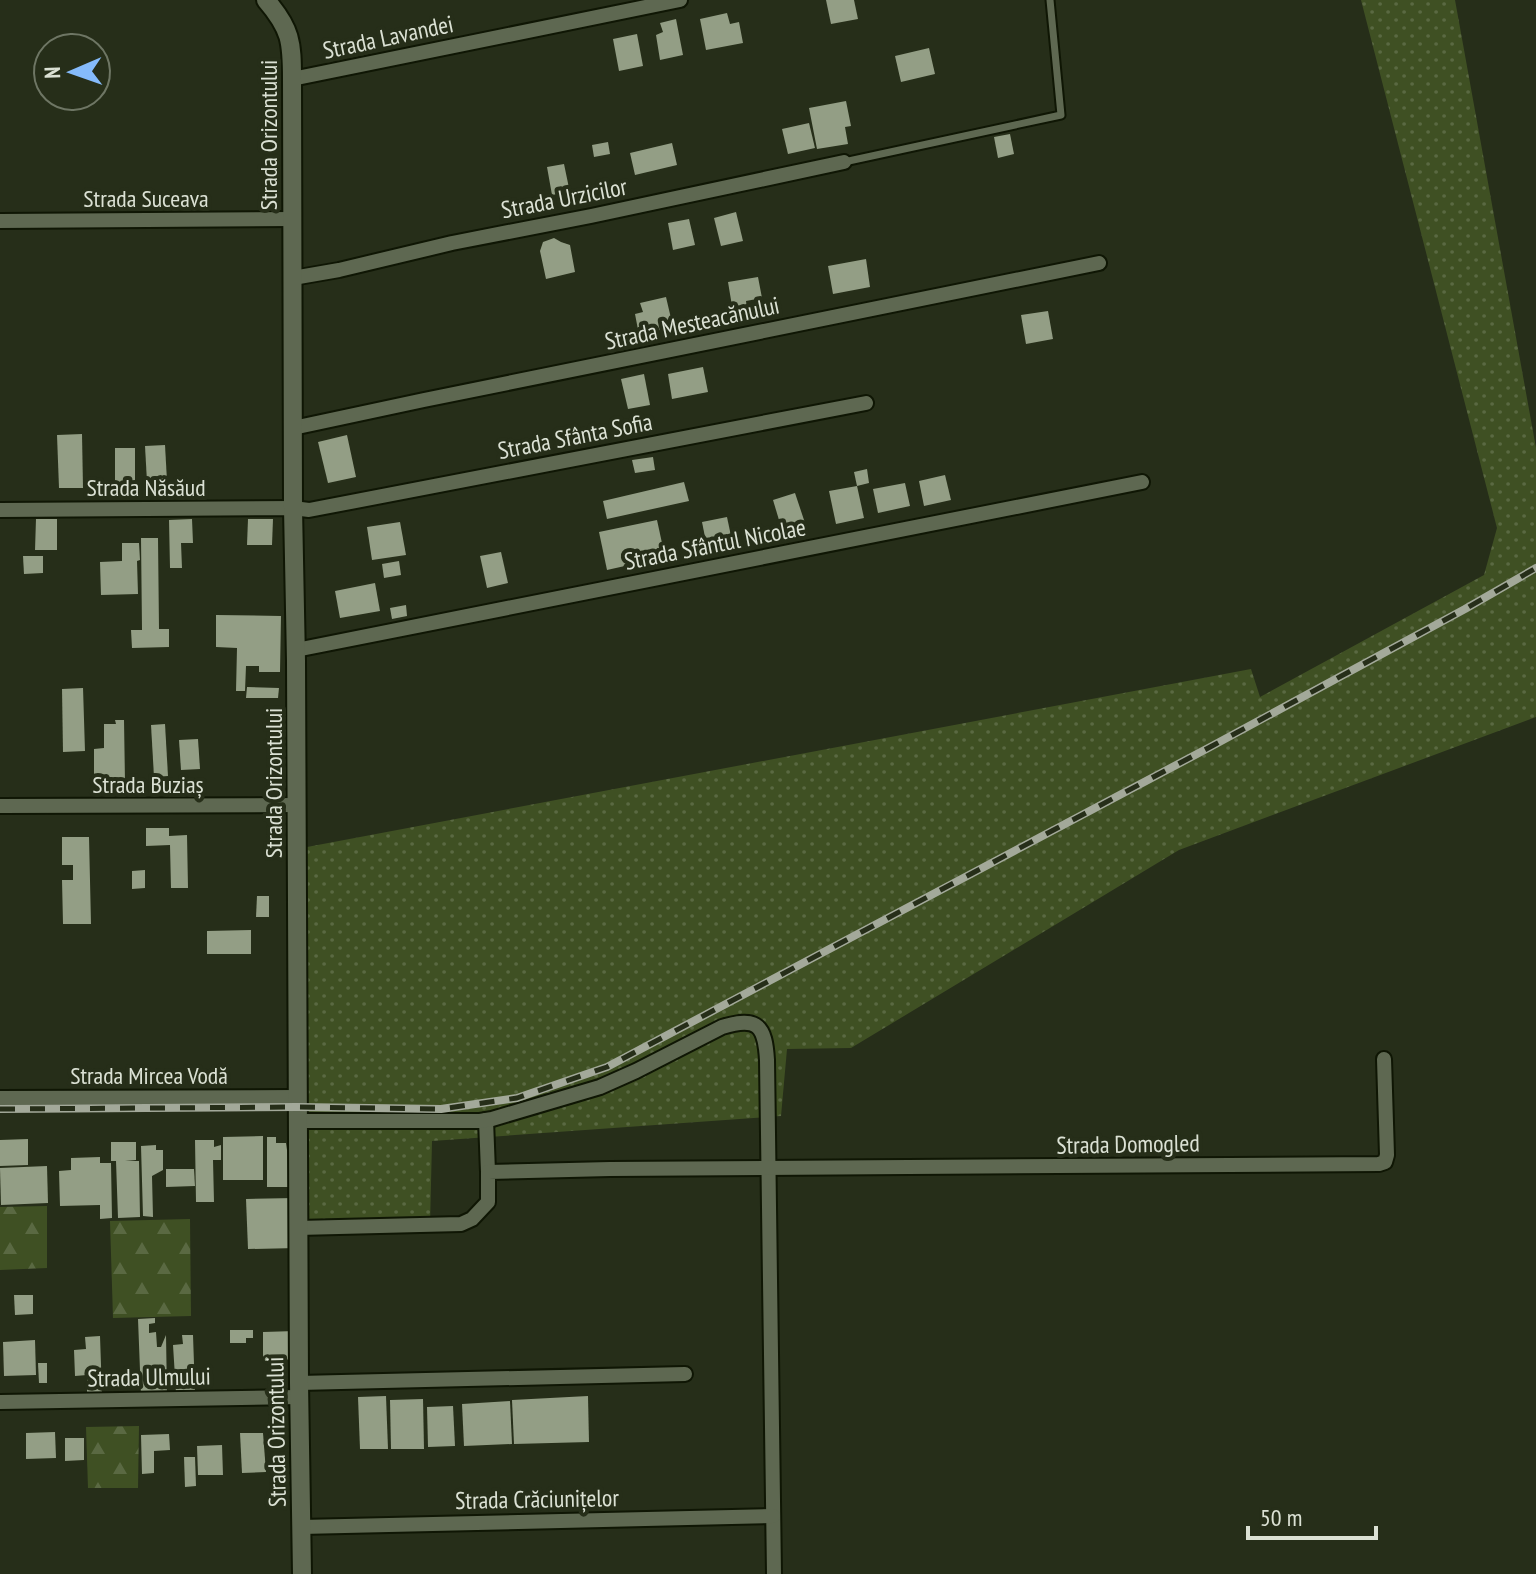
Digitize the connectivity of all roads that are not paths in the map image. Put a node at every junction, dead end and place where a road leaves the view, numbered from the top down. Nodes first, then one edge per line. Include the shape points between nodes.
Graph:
1 (266, 0) edge
2 (680, 0) edge
3 (1050, 0) edge
4 (292, 79) junction
5 (844, 162) joint
6 (293, 219) junction
7 (0, 221) edge
8 (1099, 263) dead end
9 (293, 278) junction
10 (866, 403) dead end
11 (293, 428) junction
12 (1142, 482) dead end
13 (293, 508) junction
14 (0, 510) edge
15 (296, 650) junction
16 (297, 805) junction
17 (0, 806) edge
18 (1384, 1059) dead end
19 (297, 1097) junction
20 (0, 1098) edge
21 (486, 1120) junction
22 (298, 1121) junction
23 (768, 1168) junction
24 (488, 1172) junction
25 (298, 1228) junction
26 (685, 1374) dead end
27 (299, 1390) junction
28 (0, 1402) edge
29 (773, 1516) junction
30 (301, 1527) junction
31 (302, 1574) edge
32 (774, 1574) edge

1 - 4 street, Strada Orizontului via 287,29
2 - 4 street, Strada Lavandei
3 - 5 lane via 1061,115
4 - 6 street, Strada Orizontului
5 - 9 street, Strada Urzicilor
6 - 7 street, Strada Suceava
6 - 9 street, Strada Orizontului
8 - 11 street, Strada Mesteacănului
9 - 11 street, Strada Orizontului
10 - 13 street, Strada Sfânta Sofia via 309,510
11 - 13 street, Strada Orizontului
12 - 15 street, Strada Sfântul Nicolae
13 - 14 street, Strada Năsăud
13 - 15 street, Strada Orizontului
15 - 16 street, Strada Orizontului
16 - 17 street, Strada Buziaș
16 - 19 street, Strada Orizontului
18 - 23 street, Strada Domogled via 1387,1155 1379,1164
19 - 20 street, Strada Mircea Vodă
19 - 22 street, Strada Orizontului
21 - 22 street
21 - 23 street via 600,1087 722,1027 745,1023 763,1032 766,1040
21 - 24 street
22 - 25 street, Strada Orizontului
23 - 24 street, Strada Domogled
23 - 29 street
24 - 25 street via 488,1202 461,1224
25 - 27 street, Strada Orizontului
26 - 27 street, Strada Ulmului
27 - 28 street, Strada Ulmului
27 - 30 street, Strada Orizontului
29 - 30 street, Strada Crăciunițelor
29 - 32 street
30 - 31 street, Strada Orizontului

